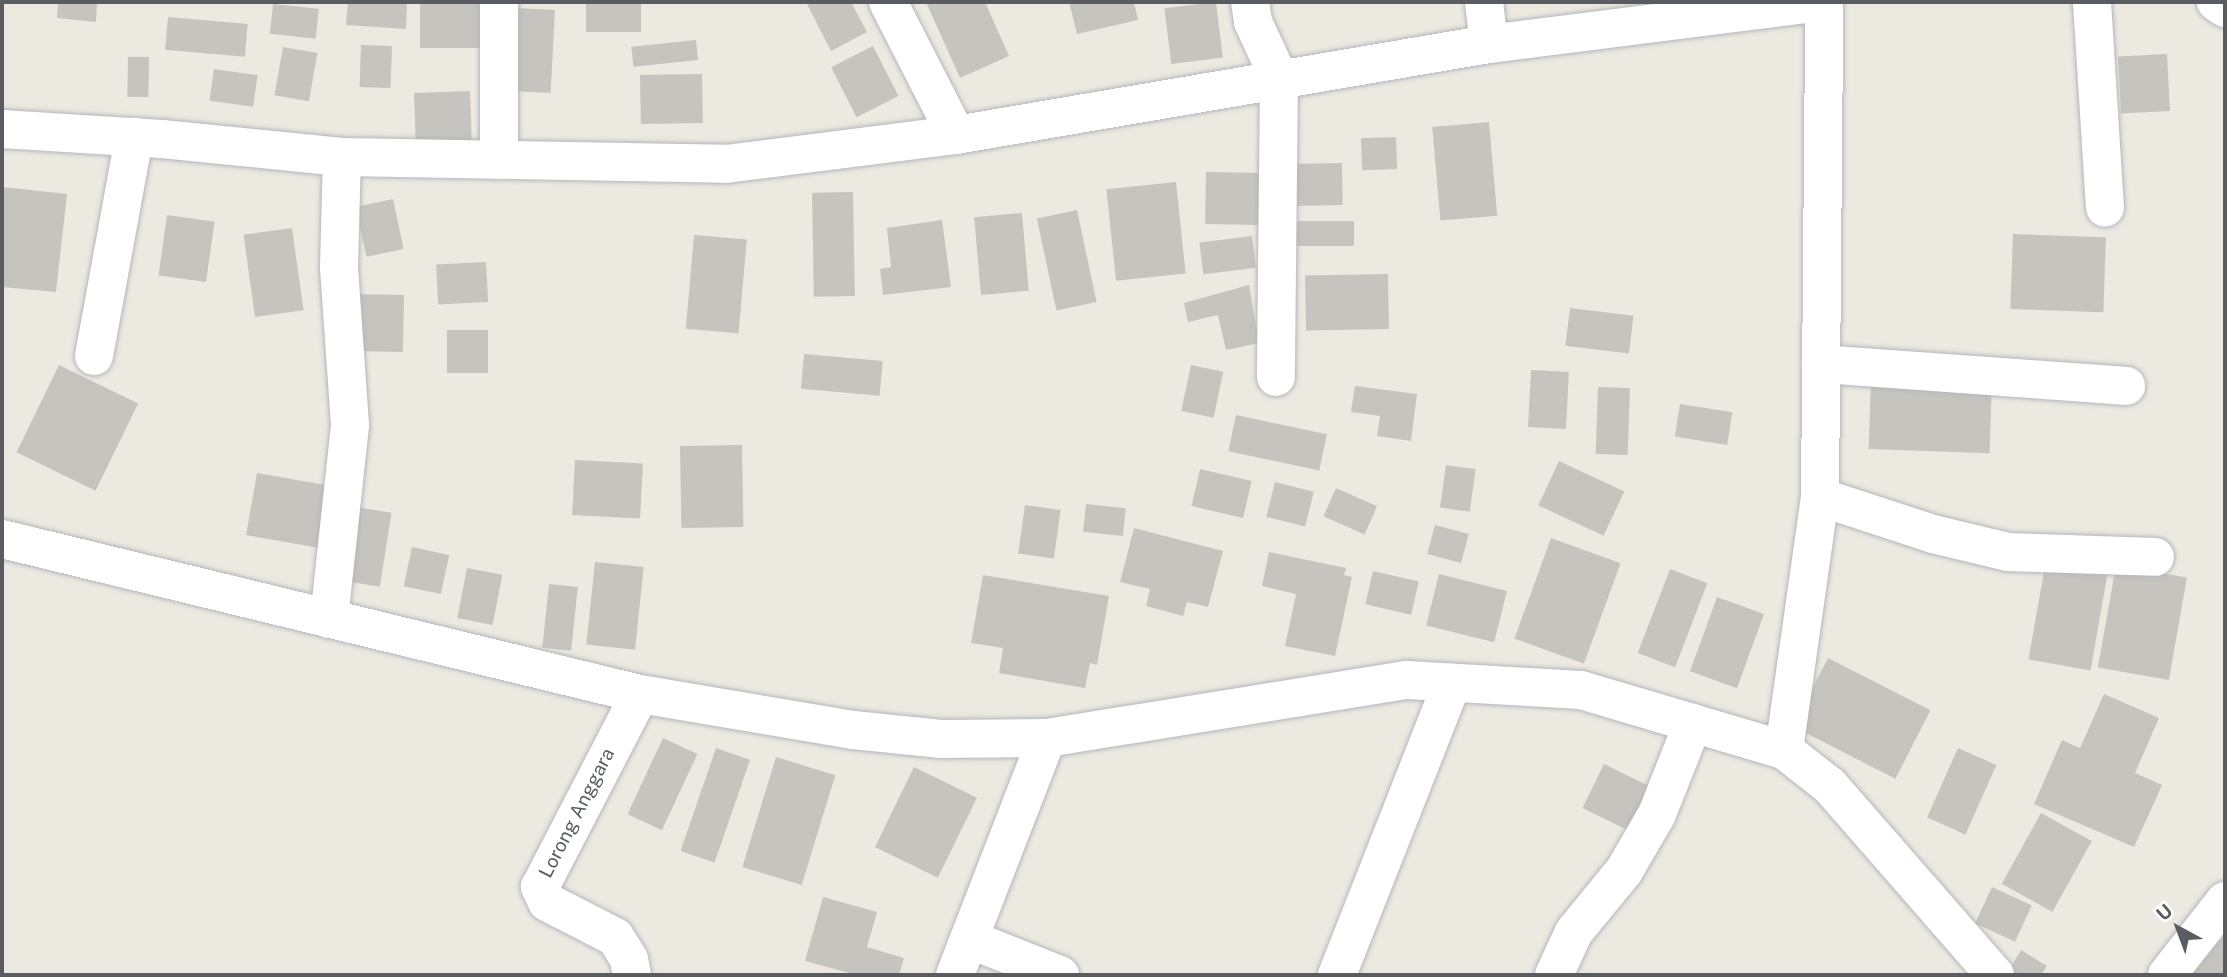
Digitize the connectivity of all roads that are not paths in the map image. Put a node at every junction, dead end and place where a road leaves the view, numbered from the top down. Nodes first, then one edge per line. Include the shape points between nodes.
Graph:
1 (499, 2) edge
2 (888, 2) edge
3 (1250, 2) edge
4 (1484, 2) edge
5 (1822, 2) edge
6 (2092, 2) edge
7 (2216, 2) edge
8 (2225, 8) edge
9 (1489, 44) junction
10 (1279, 78) junction
11 (2, 129) edge
12 (956, 135) junction
13 (134, 137) junction
14 (342, 157) junction
15 (499, 160) junction
16 (2105, 208) dead end
17 (94, 356) dead end
18 (1821, 364) junction
19 (1276, 377) dead end
20 (2126, 386) dead end
21 (1820, 497) junction
22 (2, 539) edge
23 (2155, 557) dead end
24 (329, 619) junction
25 (1452, 683) junction
26 (640, 694) junction
27 (1693, 723) junction
28 (1047, 738) junction
29 (1784, 750) junction
30 (2225, 901) edge
31 (969, 939) junction
32 (632, 975) edge
33 (955, 975) edge
34 (1060, 975) edge
35 (1337, 975) edge
36 (1554, 975) edge
37 (1995, 975) edge
38 (2167, 975) edge

1 - 15 street
2 - 12 street
3 - 10 street via 1253,22
4 - 9 street
5 - 9 street
5 - 18 street
6 - 16 street
7 - 8 street
9 - 10 street
10 - 12 street
10 - 19 street
11 - 13 street
12 - 15 street via 726,164
13 - 14 street
13 - 17 street
14 - 15 street
14 - 24 street via 339,268 350,425
18 - 20 street
18 - 21 street
21 - 23 street via 1933,534 2008,552
21 - 29 street
22 - 24 street
24 - 26 street
25 - 27 street via 1581,690
25 - 28 street via 1407,680
25 - 35 street
26 - 28 street via 853,730 942,738
26 - 32 street, Lorong Anggara via 540,887 547,902 615,937 629,959
27 - 29 street
27 - 36 street via 1657,814 1624,871 1574,932
28 - 31 street
29 - 37 street via 1830,786
30 - 38 street
31 - 33 street
31 - 34 street

